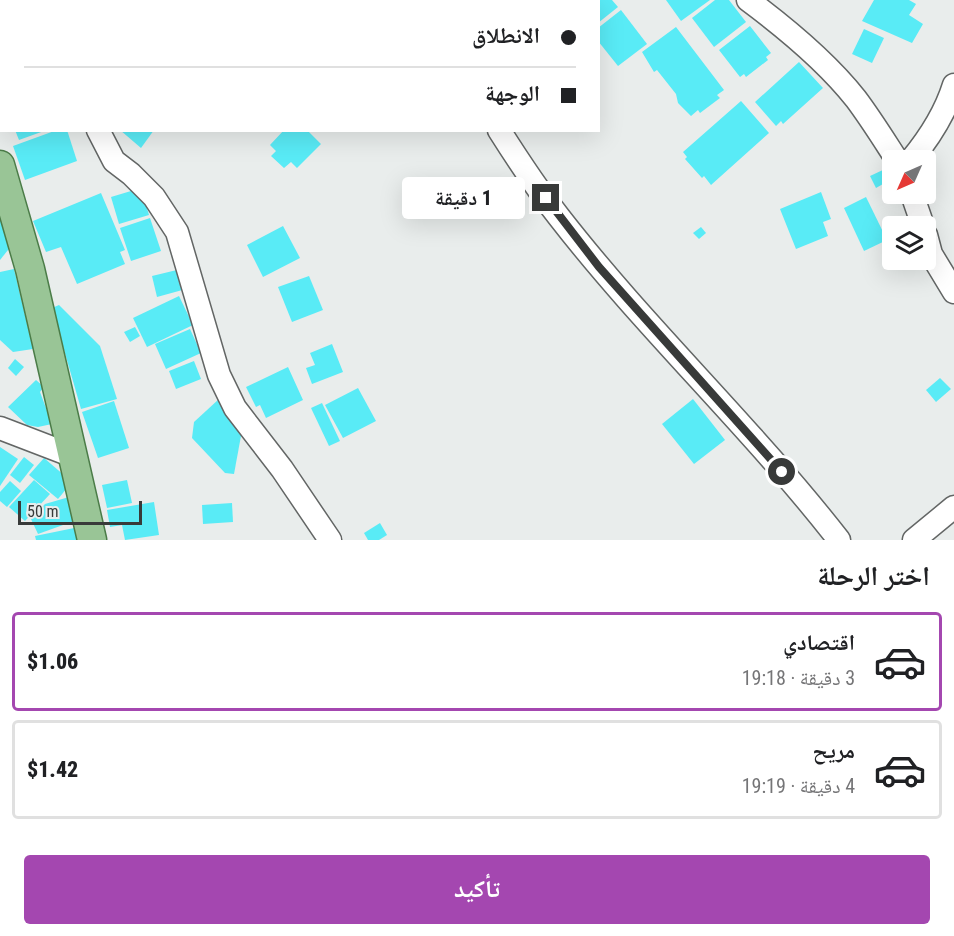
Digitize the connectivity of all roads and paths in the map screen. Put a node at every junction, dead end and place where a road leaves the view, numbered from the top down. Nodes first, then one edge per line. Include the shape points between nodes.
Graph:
1 (748, 0) edge
2 (954, 85) edge
3 (99, 132) edge
4 (500, 132) edge
5 (890, 150) edge
6 (919, 150) edge
7 (0, 165) edge
8 (936, 262) edge
9 (954, 292) edge
10 (0, 428) edge
11 (73, 456) junction
12 (954, 507) edge
13 (92, 540) edge
14 (330, 540) edge
15 (839, 540) edge
16 (914, 540) edge

1 - 5 street via 832,71
2 - 6 street via 933,132
3 - 14 street via 114,161 154,197 177,232 219,375 235,408
4 - 15 street via 558,216 599,267
7 - 11 main road via 30,269
8 - 9 street
10 - 11 street
11 - 13 main road
12 - 16 street

